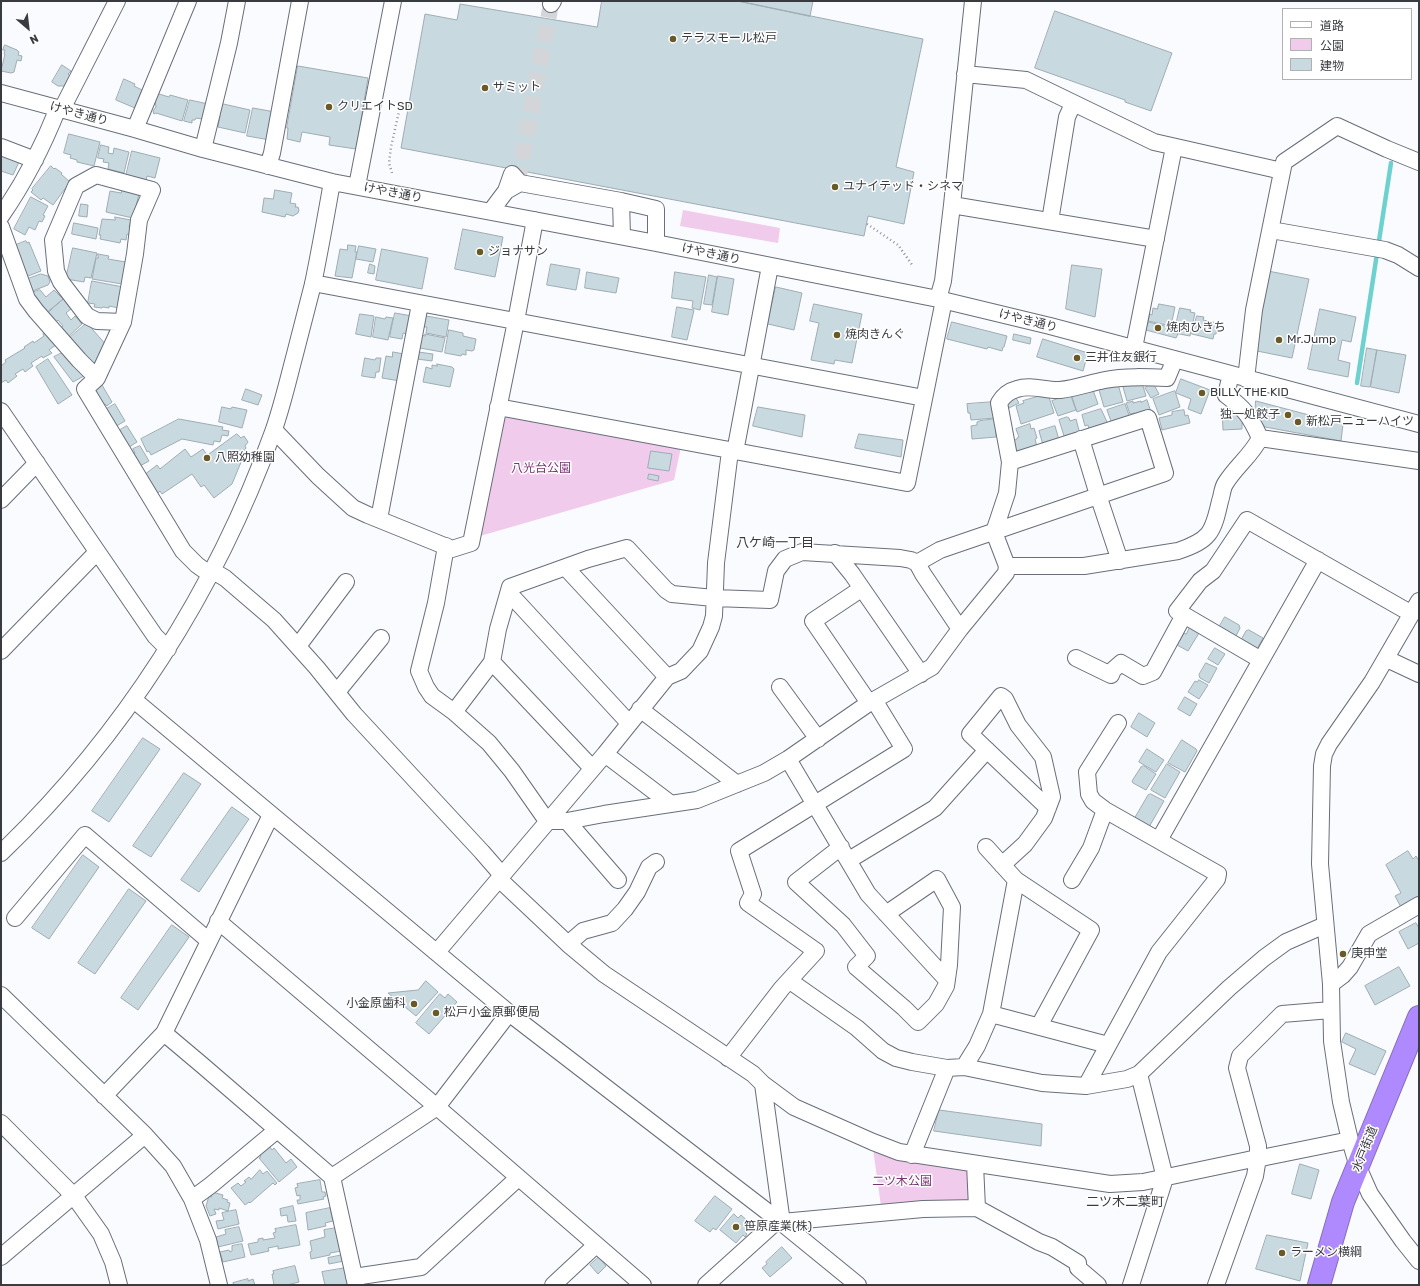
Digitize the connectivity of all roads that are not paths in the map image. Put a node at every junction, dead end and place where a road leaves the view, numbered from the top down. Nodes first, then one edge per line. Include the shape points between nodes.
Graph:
1 (117, 1) edge
2 (188, 1) edge
3 (237, 1) edge
4 (300, 1) edge
5 (393, 1) edge
6 (973, 1) edge
7 (965, 74) junction
8 (1, 93) edge
9 (1073, 104) junction
10 (60, 108) junction
11 (135, 129) junction
12 (1, 147) edge
13 (1174, 147) junction
14 (204, 149) junction
15 (35, 160) junction
16 (1419, 162) edge
17 (268, 166) junction
18 (1282, 171) junction
19 (332, 182) junction
20 (357, 186) junction
21 (620, 201) junction
22 (952, 205) junction
23 (491, 211) junction
24 (1, 216) edge
25 (535, 220) junction
26 (1050, 221) junction
27 (1, 227) edge
28 (1271, 230) junction
29 (622, 236) junction
30 (1156, 239) junction
31 (656, 243) junction
32 (770, 266) junction
33 (1419, 268) edge
34 (313, 283) junction
35 (941, 300) junction
36 (420, 304) junction
37 (516, 321) junction
38 (123, 322) junction
39 (1134, 348) junction
40 (1175, 359) junction
41 (751, 367) junction
42 (1231, 374) junction
43 (97, 378) junction
44 (1246, 379) junction
45 (924, 398) junction
46 (498, 406) junction
47 (1, 411) edge
48 (1419, 424) edge
49 (274, 430) junction
50 (1260, 438) junction
51 (1081, 439) junction
52 (732, 451) junction
53 (1419, 460) edge
54 (1010, 462) junction
55 (37, 463) junction
56 (1098, 495) junction
57 (1, 500) edge
58 (379, 519) junction
59 (994, 532) junction
60 (446, 546) junction
61 (97, 552) junction
62 (835, 553) junction
63 (1318, 560) junction
64 (1120, 561) junction
65 (917, 563) junction
66 (1007, 566) junction
67 (566, 568) junction
68 (212, 573) junction
69 (346, 582) dead end
70 (861, 589) junction
71 (509, 593) junction
72 (714, 598) junction
73 (1415, 608) edge
74 (1184, 615) junction
75 (960, 629) junction
76 (381, 638) dead end
77 (298, 646) junction
78 (168, 649) junction
79 (1, 651) edge
80 (1076, 658) dead end
81 (1387, 659) junction
82 (1260, 660) junction
83 (492, 662) junction
84 (921, 674) junction
85 (1419, 674) edge
86 (667, 677) junction
87 (780, 687) dead end
88 (337, 692) junction
89 (134, 700) junction
90 (871, 702) junction
91 (640, 709) junction
92 (454, 712) junction
93 (630, 723) junction
94 (1118, 723) dead end
95 (818, 739) junction
96 (987, 750) junction
97 (605, 754) junction
98 (788, 759) junction
99 (592, 768) junction
100 (736, 784) junction
101 (671, 804) junction
102 (815, 804) junction
103 (1048, 808) junction
104 (1105, 810) junction
105 (271, 815) junction
106 (547, 821) junction
107 (567, 822) junction
108 (1159, 840) junction
109 (986, 847) dead end
110 (1, 852) edge
111 (845, 854) junction
112 (656, 862) dead end
113 (1002, 865) junction
114 (500, 877) junction
115 (618, 880) dead end
116 (1016, 880) junction
117 (1072, 880) dead end
118 (1419, 905) edge
119 (886, 914) junction
120 (16, 918) dead end
121 (218, 922) junction
122 (1325, 925) junction
123 (208, 941) junction
124 (568, 944) junction
125 (437, 952) junction
126 (947, 980) junction
127 (790, 981) junction
128 (1331, 984) junction
129 (3, 1001) edge
130 (1331, 1010) junction
131 (509, 1013) junction
132 (991, 1014) junction
133 (1419, 1017) edge
134 (1039, 1026) junction
135 (164, 1034) junction
136 (1108, 1045) junction
137 (728, 1058) junction
138 (964, 1067) junction
139 (947, 1068) junction
140 (1139, 1074) junction
141 (763, 1084) junction
142 (1086, 1086) junction
143 (104, 1096) junction
144 (437, 1107) junction
145 (1, 1123) edge
146 (277, 1130) junction
147 (145, 1135) junction
148 (1350, 1140) junction
149 (912, 1155) junction
150 (1258, 1158) junction
151 (975, 1164) junction
152 (1358, 1167) junction
153 (332, 1177) junction
154 (518, 1178) junction
155 (1165, 1178) junction
156 (74, 1196) junction
157 (192, 1199) junction
158 (977, 1208) junction
159 (781, 1222) junction
160 (596, 1245) junction
161 (1, 1257) edge
162 (1419, 1262) edge
163 (355, 1281) edge
164 (119, 1285) edge
165 (219, 1285) edge
166 (553, 1285) edge
167 (643, 1285) edge
168 (706, 1285) edge
169 (858, 1285) edge
170 (1098, 1285) edge
171 (1131, 1285) edge
172 (1216, 1285) edge
173 (1319, 1285) edge

1 - 10 street
2 - 11 street
3 - 14 street
4 - 17 street
5 - 20 street
6 - 7 street
7 - 9 street via 1026,80
7 - 22 street
8 - 10 street, けやき通り
9 - 13 street via 1144,138
9 - 26 street via 1067,117
10 - 11 street, けやき通り
10 - 15 street
11 - 14 street, けやき通り
12 - 15 street
13 - 18 street
13 - 30 street
14 - 17 street, けやき通り
15 - 24 street
16 - 18 street via 1337,126 1284,162
17 - 19 street, けやき通り
18 - 28 street
19 - 20 street, けやき通り
19 - 34 street
20 - 23 street, けやき通り
21 - 23 street via 516,178
21 - 29 street
21 - 31 street via 656,209
22 - 26 street
22 - 35 street
23 - 25 street, けやき通り
25 - 29 street, けやき通り
25 - 37 street
26 - 30 street
27 - 43 street via 27,299
28 - 33 street via 1378,249 1398,255
28 - 44 street via 1254,310
29 - 31 street, けやき通り
30 - 39 street
31 - 32 street, けやき通り
32 - 35 street, けやき通り
32 - 41 street
34 - 36 street
34 - 49 street
35 - 39 street, けやき通り
35 - 45 street
36 - 37 street
36 - 58 street
37 - 41 street
37 - 46 street
38 - 38 street via 97,320 87,316 61,282 56,271 53,240 76,186 96,175 152,190 139,220
38 - 43 street
39 - 40 street, けやき通り
40 - 42 street, けやき通り
40 - 54 street via 1167,378 1124,378 1059,390 1023,387 1002,396 999,403
41 - 45 street
41 - 52 street
42 - 44 street, けやき通り
42 - 50 street via 1226,395 1246,412
43 - 68 street via 85,389 183,550 197,565
44 - 48 street, けやき通り
45 - 52 street via 907,483
46 - 52 street
46 - 60 street via 471,543 452,549
47 - 55 street
49 - 58 street via 353,508
49 - 68 street via 231,535
50 - 53 street
50 - 64 street via 1224,485 1216,522 1203,540 1178,551
51 - 54 street
51 - 56 street
51 - 56 street via 1148,418 1165,473
52 - 72 street via 716,563
54 - 59 street via 1007,493
55 - 57 street
55 - 61 street
56 - 59 street
56 - 64 street
58 - 60 street
59 - 65 street via 940,550
59 - 66 street
60 - 92 street via 436,603 419,671 432,696
61 - 78 street via 156,636
61 - 79 street
62 - 65 street via 900,558
62 - 70 street
62 - 72 street via 802,552 785,559 776,571 770,600
63 - 73 street
63 - 74 street via 1247,520 1213,571 1200,581 1177,611
63 - 82 street
64 - 66 street via 1084,566
65 - 75 street
66 - 75 street via 1006,572
67 - 71 street via 510,586
67 - 72 street via 627,548 672,594
67 - 86 street
68 - 77 street via 226,578 274,620
68 - 78 street
69 - 77 street
70 - 84 street
70 - 90 street via 813,621
71 - 83 street via 498,629
71 - 93 street
72 - 86 street via 714,616 700,651 681,671
73 - 81 street
74 - 80 street via 1152,672 1143,676 1122,664 1111,675
74 - 82 street
75 - 84 street via 932,667
76 - 88 street
77 - 88 street
78 - 89 street
81 - 85 street
81 - 122 street via 1324,754 1320,864
82 - 108 street
83 - 92 street
83 - 99 street
84 - 90 street
86 - 91 street
87 - 95 street
88 - 114 street via 354,714 482,852
89 - 105 street
89 - 110 street via 84,764 40,814
90 - 95 street
90 - 102 street via 904,749
91 - 93 street
91 - 100 street
92 - 106 street via 489,743
93 - 97 street
94 - 104 street via 1087,772 1089,794 1093,801
95 - 98 street
96 - 103 street
96 - 103 street via 970,734 1001,696 1018,725 1043,757 1052,797
96 - 111 street via 936,808
97 - 99 street
97 - 101 street
98 - 100 street via 764,773
98 - 102 street
99 - 106 street
100 - 101 street via 696,800
101 - 107 street
102 - 111 street
102 - 127 street via 739,851 753,894 748,903 816,951
103 - 113 street via 1044,818 1025,844
104 - 108 street
104 - 117 street via 1091,848
105 - 121 street
105 - 125 street
106 - 107 street
106 - 114 street
107 - 115 street
108 - 136 street via 1218,874 1159,952
109 - 113 street
111 - 119 street via 868,894
111 - 126 street via 796,882 843,925 867,956 856,967 918,1022 936,1004
112 - 124 street via 648,867 638,892 625,910 612,922 583,931
113 - 116 street
114 - 124 street
114 - 125 street
116 - 132 street
116 - 134 street via 1092,930
118 - 128 street via 1369,934 1350,966
119 - 126 street
119 - 126 street via 937,879 952,907
120 - 123 street via 85,835
121 - 123 street
121 - 144 street
122 - 128 street
122 - 140 street via 1286,942 1264,958
123 - 135 street
124 - 137 street via 604,974
125 - 131 street
127 - 137 street
127 - 139 street via 857,1028 883,1051 896,1058
128 - 130 street
129 - 143 street
130 - 148 street via 1336,1074
130 - 150 street via 1282,1014 1240,1056 1237,1068 1258,1146
131 - 144 street
131 - 159 street
132 - 134 street
132 - 138 street via 977,1046
133 - 152 highway, 水戸街道
134 - 136 street
135 - 143 street
135 - 146 street
136 - 142 street
137 - 141 street via 753,1074
138 - 139 street
138 - 142 street via 1042,1083
139 - 149 street
140 - 142 street
140 - 155 street
141 - 149 street via 794,1107 873,1142
141 - 159 street
143 - 147 street
144 - 153 street
144 - 154 street
145 - 156 street
146 - 153 street
146 - 157 street
147 - 156 street
147 - 157 street via 173,1166
148 - 150 street
148 - 152 street
149 - 151 street
150 - 155 street
150 - 172 street via 1255,1176
151 - 155 street via 1110,1184
151 - 158 street
152 - 162 street via 1370,1194
152 - 173 highway, 水戸街道 via 1343,1202
153 - 163 street
154 - 160 street
154 - 163 street via 421,1267
155 - 171 street
156 - 161 street
156 - 164 street via 101,1234
157 - 165 street via 208,1240
158 - 159 street via 924,1209
158 - 170 street via 1078,1263 1078,1268
159 - 168 street
159 - 169 street
160 - 166 street
160 - 167 street

